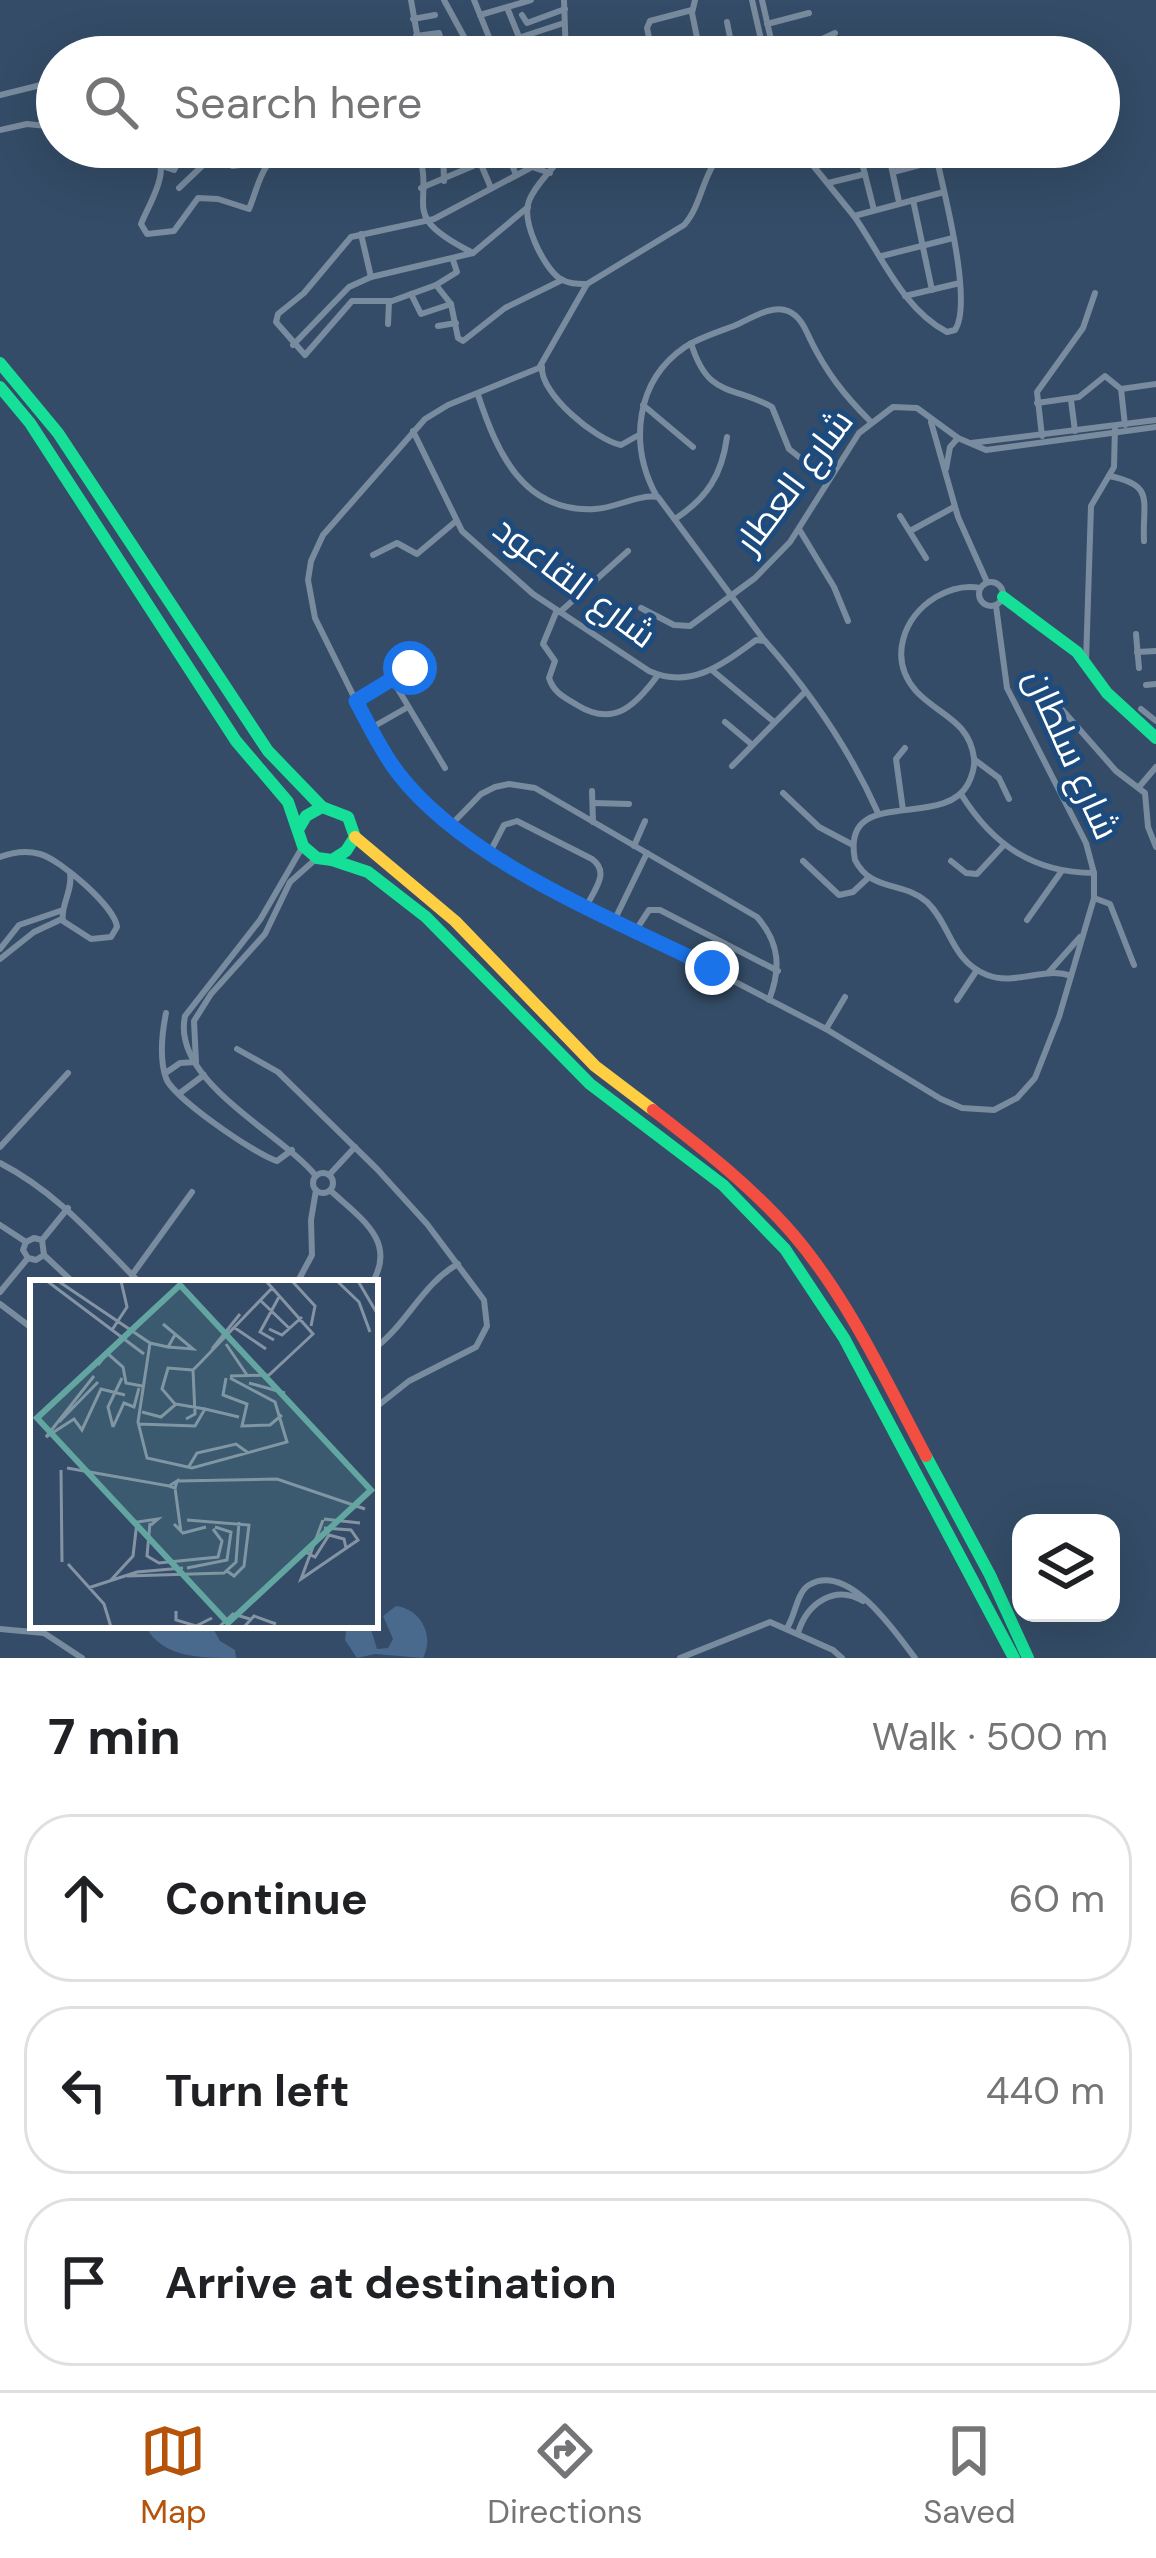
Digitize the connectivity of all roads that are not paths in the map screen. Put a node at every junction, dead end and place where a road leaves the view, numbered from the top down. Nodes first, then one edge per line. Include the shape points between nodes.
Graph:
1 (412, 0) edge
2 (444, 0) edge
3 (474, 0) edge
4 (531, 0) edge
5 (695, 0) edge
6 (752, 0) edge
7 (762, 0) edge
8 (565, 4) edge
9 (508, 10) junction
10 (692, 10) junction
11 (809, 13) dead end
12 (435, 15) dead end
13 (480, 15) junction
14 (522, 15) dead end
15 (413, 19) junction
16 (727, 22) dead end
17 (564, 23) junction
18 (767, 23) junction
19 (836, 33) dead end
20 (415, 36) edge
21 (465, 36) edge
22 (489, 36) edge
23 (517, 36) edge
24 (524, 36) edge
25 (565, 36) edge
26 (649, 36) edge
27 (697, 36) edge
28 (730, 36) edge
29 (764, 36) edge
30 (769, 36) edge
31 (825, 36) edge
32 (36, 86) edge
33 (0, 95) edge
34 (36, 125) edge
35 (0, 130) edge
36 (159, 168) edge
37 (200, 168) edge
38 (265, 168) edge
39 (420, 168) edge
40 (444, 168) edge
41 (469, 168) edge
42 (483, 168) edge
43 (513, 168) edge
44 (530, 168) edge
45 (539, 168) edge
46 (554, 168) edge
47 (711, 168) edge
48 (813, 168) edge
49 (863, 168) edge
50 (891, 168) edge
51 (907, 168) edge
52 (939, 168) edge
53 (892, 172) junction
54 (550, 173) junction
55 (865, 174) junction
56 (516, 175) junction
57 (444, 181) junction
58 (825, 184) junction
59 (179, 188) dead end
60 (421, 188) junction
61 (491, 188) junction
62 (944, 192) junction
63 (913, 200) junction
64 (900, 203) junction
65 (528, 207) junction
66 (874, 211) junction
67 (854, 216) junction
68 (428, 221) junction
69 (361, 233) junction
70 (953, 238) junction
71 (922, 246) junction
72 (473, 253) junction
73 (882, 256) junction
74 (453, 260) junction
75 (371, 277) junction
76 (562, 280) junction
77 (962, 283) junction
78 (586, 284) junction
79 (436, 285) junction
80 (932, 290) junction
81 (1095, 293) dead end
82 (411, 294) junction
83 (905, 296) junction
84 (388, 302) junction
85 (451, 304) junction
86 (456, 323) junction
87 (388, 324) dead end
88 (438, 326) dead end
89 (691, 343) junction
90 (293, 345) junction
91 (0, 363) edge
92 (542, 366) junction
93 (1156, 384) edge
94 (0, 387) edge
95 (1121, 388) junction
96 (478, 395) junction
97 (1071, 400) junction
98 (1036, 403) junction
99 (643, 405) junction
100 (931, 419) junction
101 (870, 421) junction
102 (1156, 423) edge
103 (1125, 424) junction
104 (1115, 429) junction
105 (412, 431) junction
106 (1075, 431) junction
107 (639, 433) junction
108 (1042, 436) junction
109 (727, 437) dead end
110 (958, 438) junction
111 (968, 444) junction
112 (693, 447) dead end
113 (1109, 476) junction
114 (946, 478) junction
115 (828, 480) junction
116 (93, 484) junction
117 (75, 493) junction
118 (656, 495) junction
119 (954, 507) junction
120 (900, 516) dead end
121 (675, 519) junction
122 (455, 522) junction
123 (799, 528) junction
124 (910, 531) junction
125 (1144, 541) dead end
126 (628, 551) dead end
127 (373, 555) dead end
128 (926, 558) dead end
129 (984, 585) junction
130 (732, 596) junction
131 (1000, 601) junction
132 (641, 608) dead end
133 (559, 611) junction
134 (848, 621) dead end
135 (1136, 634) dead end
136 (765, 641) junction
137 (1156, 650) edge
138 (1137, 652) junction
139 (1086, 662) junction
140 (410, 668) dead end
141 (1139, 668) dead end
142 (713, 671) junction
143 (658, 675) junction
144 (392, 679) junction
145 (1156, 684) edge
146 (1146, 685) dead end
147 (806, 691) junction
148 (356, 701) junction
149 (1058, 705) dead end
150 (408, 706) junction
151 (1141, 709) dead end
152 (1156, 721) edge
153 (725, 722) dead end
154 (772, 722) junction
155 (371, 728) junction
156 (1156, 738) edge
157 (750, 743) junction
158 (905, 748) dead end
159 (268, 751) junction
160 (975, 760) junction
161 (254, 761) junction
162 (731, 766) dead end
163 (1156, 767) edge
164 (446, 768) dead end
165 (1138, 787) junction
166 (592, 791) dead end
167 (783, 793) dead end
168 (961, 794) junction
169 (1010, 799) dead end
170 (593, 802) junction
171 (629, 804) dead end
172 (322, 807) junction
173 (1152, 808) edge
174 (903, 810) junction
175 (878, 813) junction
176 (593, 821) junction
177 (645, 821) dead end
178 (450, 826) junction
179 (299, 828) junction
180 (355, 837) junction
181 (634, 845) junction
182 (853, 845) junction
183 (1003, 845) junction
184 (303, 846) junction
185 (1156, 847) edge
186 (489, 854) junction
187 (647, 854) junction
188 (0, 856) edge
189 (324, 859) junction
190 (803, 861) dead end
191 (951, 861) dead end
192 (1061, 872) junction
193 (70, 873) junction
194 (1094, 873) junction
195 (868, 878) junction
196 (92, 894) junction
197 (1094, 898) junction
198 (586, 905) junction
199 (64, 911) junction
200 (615, 920) junction
201 (1027, 920) dead end
202 (1088, 925) junction
203 (636, 930) junction
204 (724, 944) junction
205 (0, 949) edge
206 (0, 959) edge
207 (1134, 965) dead end
208 (232, 966) junction
209 (712, 968) junction
210 (977, 970) junction
211 (778, 971) junction
212 (1046, 974) junction
213 (1071, 976) junction
214 (845, 997) dead end
215 (769, 1000) junction
216 (957, 1000) dead end
217 (166, 1012) dead end
218 (184, 1016) junction
219 (194, 1021) junction
220 (826, 1029) junction
221 (237, 1049) dead end
222 (196, 1062) junction
223 (68, 1073) dead end
224 (165, 1073) junction
225 (204, 1075) junction
226 (180, 1093) junction
227 (0, 1147) edge
228 (355, 1147) junction
229 (292, 1150) junction
230 (0, 1163) edge
231 (329, 1175) junction
232 (316, 1176) junction
233 (316, 1190) junction
234 (331, 1191) junction
235 (192, 1192) dead end
236 (68, 1208) junction
237 (0, 1225) edge
238 (42, 1240) junction
239 (26, 1242) junction
240 (44, 1256) junction
241 (28, 1258) junction
242 (458, 1264) junction
243 (132, 1275) junction
244 (71, 1280) edge
245 (137, 1280) edge
246 (300, 1280) edge
247 (373, 1280) edge
248 (0, 1292) edge
249 (0, 1304) edge
250 (30, 1327) edge
251 (378, 1345) edge
252 (378, 1406) edge
253 (946, 1492) junction
254 (931, 1499) junction
255 (820, 1582) junction
256 (995, 1584) junction
257 (980, 1591) junction
258 (828, 1597) junction
259 (799, 1604) junction
260 (810, 1610) junction
261 (0, 1628) edge
262 (787, 1628) junction
263 (798, 1633) junction
264 (82, 1658) edge
265 (680, 1658) edge
266 (842, 1658) edge
267 (912, 1658) edge
268 (1014, 1658) edge
269 (1028, 1658) edge

1 - 15 street
2 - 21 street
3 - 13 street
4 - 9 street
5 - 10 street
6 - 29 street
7 - 18 street
8 - 14 street via 527,23
8 - 17 street
9 - 13 street
9 - 23 street
10 - 26 street via 650,21
10 - 27 street
11 - 18 street
12 - 15 street
13 - 22 street
15 - 20 street
16 - 28 street
17 - 24 street
17 - 25 street
18 - 30 street
19 - 31 street
32 - 33 street
34 - 35 street
36 - 38 street via 141,224 147,234 174,231 205,196 248,209
37 - 59 street
39 - 60 street
40 - 57 street
41 - 57 street
42 - 61 street
43 - 56 street
44 - 56 street
45 - 54 street
46 - 54 street
47 - 78 street via 684,225
48 - 58 street
49 - 55 street
50 - 53 street
51 - 53 street
52 - 62 street
53 - 64 street
54 - 65 street
55 - 58 street
55 - 66 street
56 - 61 street
57 - 60 street
58 - 67 street
60 - 68 street
61 - 68 street
62 - 63 street
62 - 70 street
63 - 64 street
63 - 71 street
64 - 66 street
65 - 72 street
65 - 76 street via 536,242
66 - 67 street
67 - 73 street
68 - 69 street
68 - 72 street
69 - 75 street
69 - 90 street via 278,314
70 - 71 street
70 - 77 street
71 - 73 street
71 - 80 street
72 - 74 street
73 - 83 street
74 - 75 street
74 - 79 street via 457,272
75 - 90 street via 341,292
76 - 78 street
76 - 86 street via 498,312 464,341
77 - 80 street
77 - 83 street via 960,323 951,332
78 - 92 street
79 - 82 street
79 - 85 street
80 - 83 street
81 - 98 street
82 - 84 street
82 - 85 street via 421,314
84 - 87 street
84 - 90 street via 355,299 307,354
85 - 86 street
86 - 88 street
89 - 99 street via 666,364
89 - 101 street via 789,311 832,380
89 - 115 street via 715,384 772,407 789,448
91 - 116 street
92 - 96 street
92 - 107 street via 546,387 596,433 622,445
93 - 95 street
94 - 117 street
95 - 97 street via 1105,376
95 - 103 street
96 - 105 street
96 - 118 street via 502,458 542,497 583,509
97 - 98 street
97 - 106 street
98 - 108 street
99 - 107 street
99 - 112 street
100 - 101 street, شارع العطار via 905,405
100 - 110 street
100 - 114 street
101 - 115 street, شارع العطار
102 - 103 street
102 - 104 street
103 - 104 street
104 - 106 street
104 - 111 street via 994,450
104 - 113 street
105 - 122 street, شارع القاعود
105 - 148 street via 323,535 309,571 312,609
106 - 108 street
107 - 118 street
108 - 111 street
109 - 121 street via 706,494
110 - 111 street
110 - 114 street
113 - 125 street via 1143,488
113 - 139 street via 1091,506
114 - 119 street
115 - 123 street, شارع العطار
116 - 117 street
116 - 159 street
117 - 161 street
118 - 121 street
119 - 124 street
119 - 129 street
120 - 124 street
121 - 130 street
122 - 127 street via 417,554 397,542
122 - 133 street, شارع القاعود
123 - 130 street, شارع العطار
123 - 134 street
124 - 128 street
126 - 133 street
129 - 131 street via 999,585
129 - 131 street via 983,604
129 - 160 street via 933,599 907,625 901,651 911,685 964,728
130 - 132 street, شارع العطار via 682,627
130 - 136 street
131 - 139 street
131 - 194 street, شارع سلطان via 1007,688
133 - 143 street, شارع القاعود
133 - 143 street via 543,644 555,661 555,691 590,712 616,715
135 - 138 street
136 - 142 street, شارع القاعود
136 - 147 street
137 - 138 street
138 - 141 street
139 - 156 street
140 - 144 street
142 - 143 street, شارع القاعود
142 - 154 street
144 - 148 street
144 - 150 street
145 - 146 street
147 - 154 street
147 - 175 street via 848,750
148 - 155 street
149 - 165 street
150 - 155 street
150 - 164 street
151 - 152 street
153 - 157 street
154 - 157 street
155 - 178 street via 400,775
157 - 162 street
158 - 174 street via 896,759
159 - 161 street
159 - 172 street
160 - 168 street
160 - 169 street
161 - 179 street
163 - 165 street
165 - 173 street
166 - 170 street
167 - 182 street
168 - 174 street via 941,806
168 - 183 street
170 - 171 street
170 - 176 street
172 - 179 street
172 - 180 street via 347,817
173 - 185 street
174 - 175 street
175 - 182 street
176 - 178 street via 545,791 509,784 481,794
176 - 181 street
177 - 181 street
178 - 186 street
179 - 184 street
180 - 189 street via 346,851
180 - 253 street via 455,921 612,1080 727,1167 782,1221 845,1307
181 - 187 street
182 - 195 street
183 - 191 street via 977,874
183 - 192 street
184 - 189 street
184 - 208 street
186 - 198 street
186 - 198 street via 504,825 517,821 592,859 602,874
187 - 200 street
187 - 211 street via 757,917 774,942
188 - 193 street via 38,854
189 - 208 street via 290,882 265,934
189 - 254 street via 362,868 409,903 590,1084 764,1225 833,1320
190 - 195 street via 839,895
192 - 194 street
192 - 201 street
193 - 196 street
193 - 199 street
194 - 197 street, شارع سلطان
195 - 210 street via 923,899
196 - 199 street
196 - 199 street via 116,916 111,937 92,939
197 - 202 street, شارع سلطان
197 - 207 street via 1110,904
198 - 200 street
199 - 205 street via 24,922
199 - 206 street
200 - 203 street
202 - 212 street
202 - 213 street, شارع سلطان
203 - 204 street via 656,909
203 - 209 street
204 - 209 street
204 - 211 street
208 - 218 street
208 - 219 street
209 - 215 street
210 - 212 street via 1014,979
210 - 216 street
211 - 215 street
212 - 213 street
213 - 220 street, شارع سلطان via 1035,1078 994,1110 941,1099
214 - 220 street
215 - 220 street
217 - 224 street
218 - 219 street
218 - 222 street via 186,1052
219 - 222 street
221 - 228 street via 278,1072
222 - 224 street
222 - 225 street
223 - 227 street
224 - 226 street
225 - 226 street
225 - 229 street
226 - 229 street via 265,1157 281,1161
228 - 231 street
228 - 242 street
229 - 232 street
230 - 236 street
231 - 232 street
231 - 234 street
232 - 233 street
233 - 234 street
233 - 246 street via 312,1255
234 - 247 street via 378,1238
235 - 243 street
236 - 238 street
236 - 243 street
237 - 239 street
238 - 239 street
238 - 240 street
239 - 241 street
240 - 241 street
240 - 244 street
241 - 248 street
242 - 251 street
242 - 252 street via 484,1300 483,1338
243 - 245 street
249 - 250 street
253 - 254 street
253 - 256 street
254 - 257 street
255 - 258 street
255 - 259 street
255 - 267 street via 869,1601
256 - 257 street
256 - 269 street
257 - 268 street
258 - 260 street
258 - 267 street via 850,1594 867,1604
259 - 260 street
259 - 262 street
260 - 263 street
261 - 264 street via 44,1633
262 - 263 street
262 - 265 street via 762,1623
263 - 266 street

